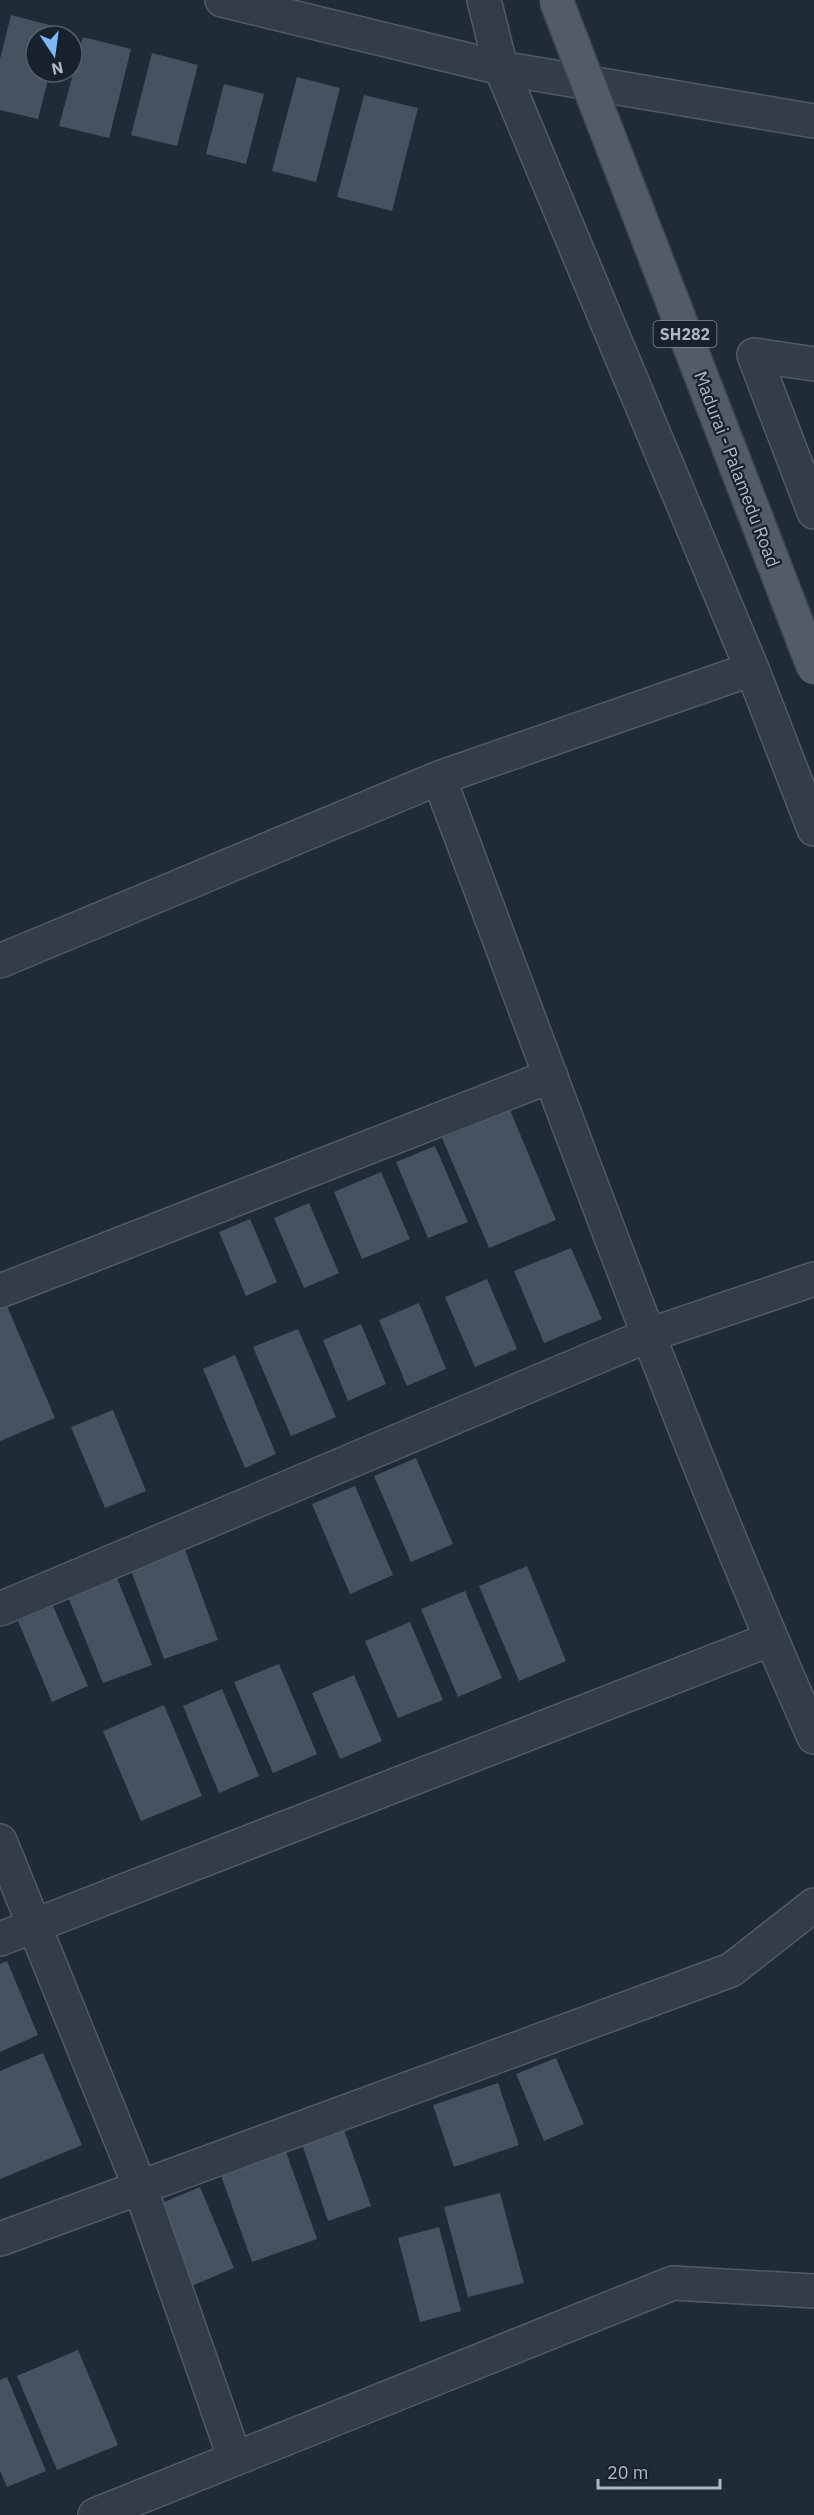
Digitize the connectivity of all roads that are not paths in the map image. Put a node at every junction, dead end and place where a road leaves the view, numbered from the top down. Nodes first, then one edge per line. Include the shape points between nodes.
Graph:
1 (222, 0) edge
2 (484, 0) edge
3 (556, 0) edge
4 (501, 68) junction
5 (814, 121) edge
6 (814, 364) edge
7 (814, 512) edge
8 (814, 668) edge
9 (752, 669) junction
10 (439, 778) junction
11 (814, 829) edge
12 (0, 961) edge
13 (551, 1076) junction
14 (814, 1279) edge
15 (0, 1291) edge
16 (649, 1335) junction
17 (0, 1609) edge
18 (771, 1639) junction
19 (814, 1737) edge
20 (0, 1841) edge
21 (814, 1905) edge
22 (34, 1926) junction
23 (0, 1939) edge
24 (140, 2187) junction
25 (0, 2240) edge
26 (814, 2291) edge
27 (235, 2459) junction
28 (95, 2515) edge

1 - 4 street
2 - 4 street
3 - 8 main road, Madurai - Palamedu Road / SH282, bridge
4 - 5 street
4 - 9 street
6 - 7 street via 754,355
9 - 10 street
9 - 11 street
10 - 12 street
10 - 13 street
13 - 15 street
13 - 16 street
14 - 16 street
16 - 17 street
16 - 18 street
18 - 19 street
18 - 22 street
20 - 22 street
21 - 24 street via 731,1970
22 - 23 street
22 - 24 street
24 - 25 street
24 - 27 street
26 - 27 street via 673,2283
27 - 28 street

